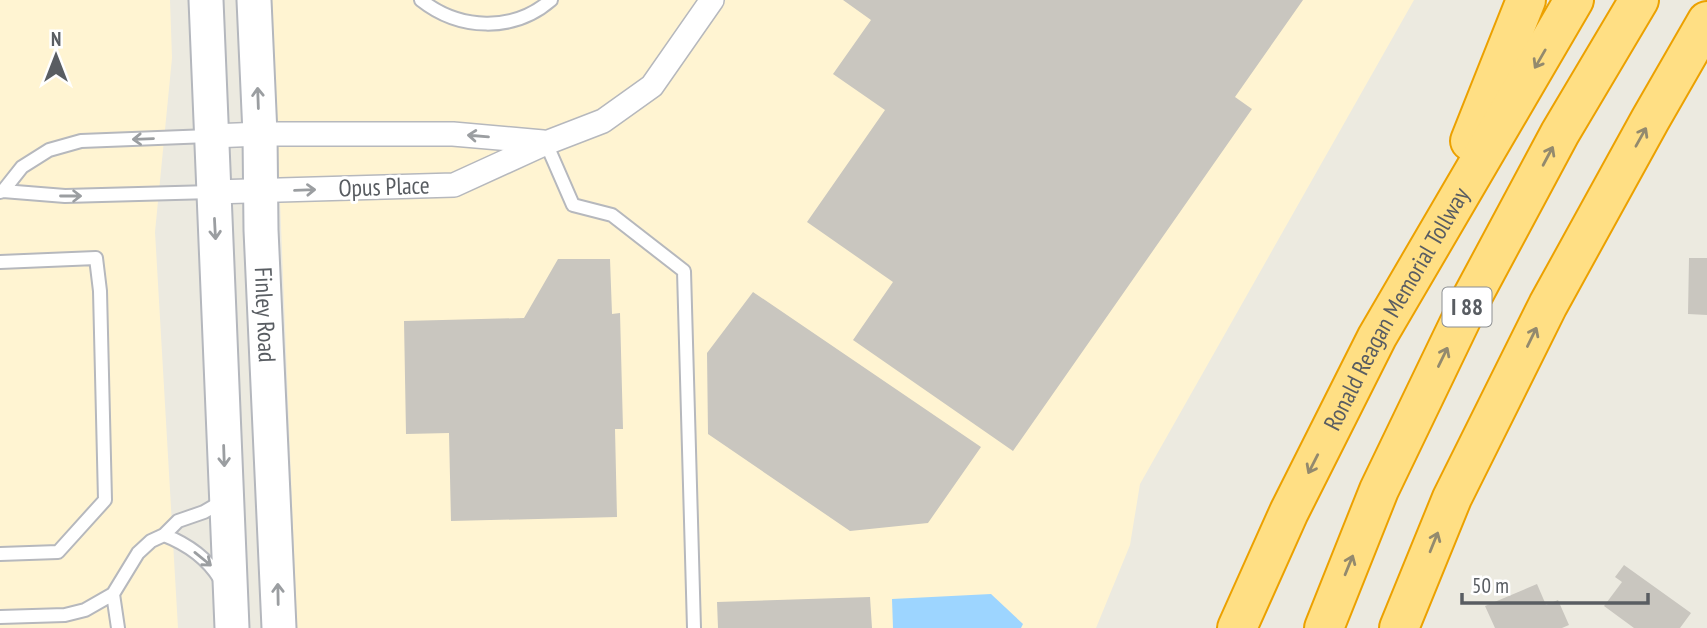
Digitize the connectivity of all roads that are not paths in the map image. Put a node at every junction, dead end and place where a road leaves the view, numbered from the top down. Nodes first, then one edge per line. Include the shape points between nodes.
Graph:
1 (206, 0) edge
2 (254, 0) edge
3 (421, 0) edge
4 (551, 0) edge
5 (712, 0) edge
6 (1526, 0) edge
7 (1574, 0) edge
8 (1639, 0) edge
9 (1707, 21) edge
10 (260, 134) junction
11 (211, 136) junction
12 (546, 142) junction
13 (2, 191) edge
14 (261, 191) junction
15 (213, 192) junction
16 (0, 262) edge
17 (1377, 337) junction
18 (226, 493) junction
19 (164, 535) junction
20 (0, 554) edge
21 (113, 594) junction
22 (230, 595) junction
23 (0, 617) edge
24 (118, 628) edge
25 (232, 628) edge
26 (279, 628) edge
27 (694, 628) edge
28 (1237, 628) edge
29 (1324, 628) edge
30 (1399, 628) edge

1 - 11 main road, Finley Road
10 -> 2 main road, Finley Road
3 - 4 lane via 453,19 484,25 515,20
5 - 12 street, Opus Place via 652,86 603,121
6 - 17 highway via 1464,157
7 -> 17 highway, Ronald Reagan Memorial Tollway / I 88
29 -> 8 highway, I 88 via 1379,490 1470,301 1560,133
30 -> 9 highway via 1452,498 1548,305
10 - 11 street, Opus Place
12 -> 10 street, Opus Place via 453,134
10 - 14 main road, Finley Road
11 -> 13 lane via 81,141 49,150 23,167
11 - 15 main road, Finley Road
14 -> 12 street, Opus Place via 454,185
12 - 27 lane via 573,205 612,215 684,271
13 -> 15 lane via 65,196
14 - 15 street, Opus Place
26 -> 14 main road, Finley Road
15 -> 18 main road, Finley Road
16 - 20 lane via 96,258 106,500 58,551
17 -> 28 highway, Ronald Reagan Memorial Tollway / I 88
18 - 19 lane via 216,505 178,521
18 - 22 main road, Finley Road
19 - 21 lane via 138,553
19 -> 22 lane via 212,566
21 - 23 lane via 65,615
21 - 24 lane
22 - 25 main road, Finley Road

